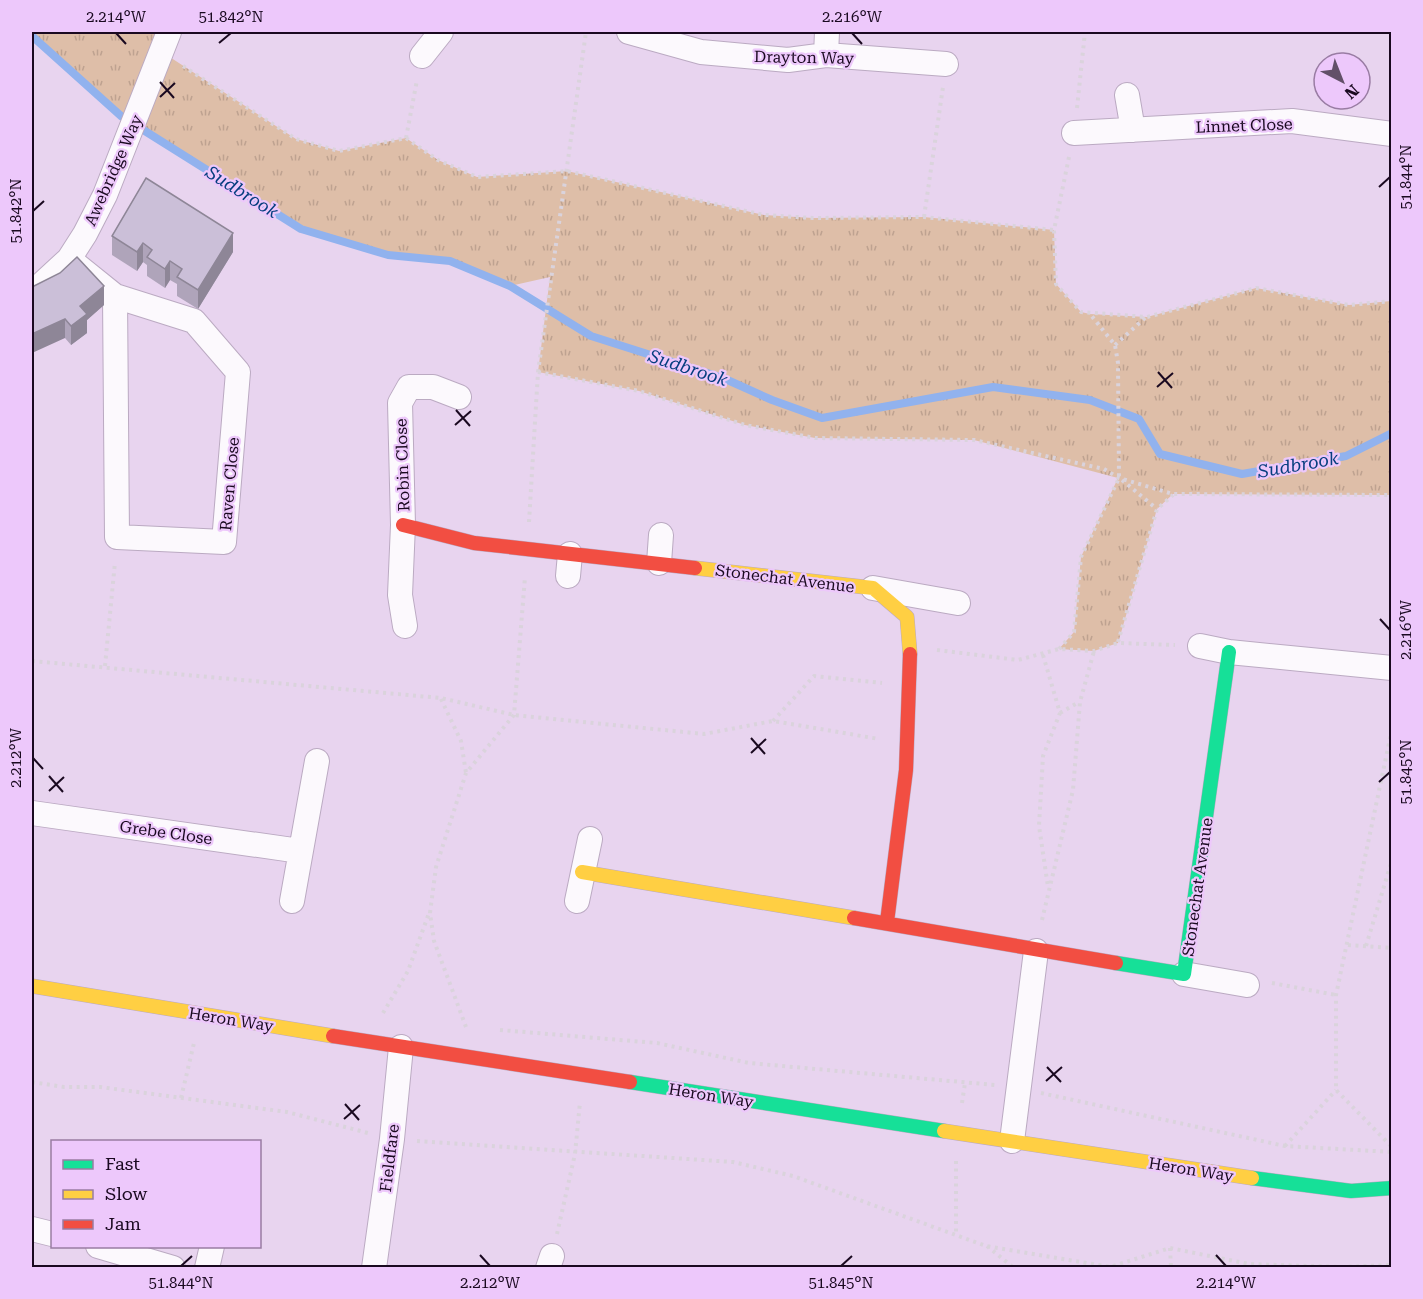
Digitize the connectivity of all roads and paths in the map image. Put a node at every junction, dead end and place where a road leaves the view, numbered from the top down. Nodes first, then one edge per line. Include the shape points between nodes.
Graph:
1 (441, 32) edge
2 (586, 32) edge
3 (629, 32) edge
4 (1085, 32) edge
5 (166, 42) edge
6 (827, 43) edge
7 (422, 56) joint
8 (946, 64) joint
9 (1127, 95) dead end
10 (1133, 130) junction
11 (1074, 133) junction
12 (1392, 134) edge
13 (406, 138) junction
14 (567, 171) junction
15 (924, 217) junction
16 (1054, 230) junction
17 (69, 259) junction
18 (32, 293) edge
19 (115, 296) junction
20 (1392, 300) edge
21 (1090, 314) junction
22 (1147, 317) junction
23 (1115, 345) junction
24 (459, 397) dead end
25 (1119, 478) junction
26 (1173, 494) junction
27 (1392, 495) edge
28 (1157, 509) junction
29 (404, 525) junction
30 (661, 535) dead end
31 (117, 537) junction
32 (527, 550) joint
33 (659, 563) junction
34 (873, 588) junction
35 (958, 603) dead end
36 (405, 626) dead end
37 (1118, 643) junction
38 (910, 644) junction
39 (1200, 646) joint
40 (1059, 649) junction
41 (1094, 651) junction
42 (1229, 652) junction
43 (1043, 654) junction
44 (32, 661) edge
45 (105, 666) dead end
46 (1392, 668) edge
47 (910, 686) junction
48 (441, 698) junction
49 (1080, 702) junction
50 (1060, 713) junction
51 (514, 715) junction
52 (773, 721) junction
53 (1392, 729) edge
54 (907, 744) junction
55 (1389, 747) junction
56 (1392, 754) edge
57 (317, 761) dead end
58 (466, 773) junction
59 (32, 813) edge
60 (590, 839) dead end
61 (300, 851) junction
62 (1392, 860) edge
63 (582, 872) junction
64 (292, 901) dead end
65 (577, 901) dead end
66 (430, 913) junction
67 (887, 922) junction
68 (1348, 945) junction
69 (1366, 946) junction
70 (1392, 948) edge
71 (1036, 951) junction
72 (1184, 974) junction
73 (1247, 985) joint
74 (32, 986) edge
75 (1336, 995) junction
76 (371, 1011) dead end
77 (383, 1013) junction
78 (393, 1015) dead end
79 (456, 1026) dead end
80 (466, 1028) junction
81 (477, 1028) dead end
82 (489, 1029) dead end
83 (401, 1047) junction
84 (582, 1075) junction
85 (32, 1082) edge
86 (1019, 1087) junction
87 (1336, 1090) junction
88 (392, 1139) junction
89 (1012, 1142) junction
90 (1286, 1146) junction
91 (1392, 1149) edge
92 (575, 1154) junction
93 (1392, 1188) edge
94 (32, 1229) edge
95 (51, 1234) edge
96 (986, 1246) junction
97 (105, 1248) edge
98 (212, 1248) edge
99 (1170, 1248) junction
100 (550, 1262) edge
101 (1392, 1265) edge
102 (1110, 1267) edge
103 (173, 1268) edge
104 (207, 1268) edge
105 (374, 1268) edge
106 (1014, 1268) edge
107 (1171, 1268) edge

1 - 7 street
2 - 14 path
3 - 6 street, Drayton Way via 701,52 788,60
4 - 11 path
5 - 13 path via 296,139 339,151
5 - 17 street, Awebridge Way via 105,195
6 - 8 street, Drayton Way
7 - 13 path
8 - 15 path
9 - 10 street
10 - 11 street, Linnet Close
10 - 12 street, Linnet Close via 1292,121
11 - 16 path
13 - 14 path via 438,160 477,177
14 - 15 path via 764,215
14 - 25 path via 538,372 639,391 745,425 815,438 974,440 1104,469
15 - 16 path
16 - 21 path via 1056,284 1081,312
17 - 18 street, Awebridge Way
17 - 19 street, Raven Close
19 - 31 street
19 - 31 street, Raven Close via 194,321 238,372 224,542
20 - 22 path via 1349,305 1256,288
21 - 22 path
21 - 23 path
22 - 23 path
23 - 25 path
24 - 29 street, Robin Close via 434,378 410,387 400,403
25 - 26 path
25 - 28 path
25 - 40 path via 1081,557 1074,632
26 - 27 path
26 - 28 path
28 - 37 path
29 - 32 street, Robin Close via 474,543
29 - 36 street, Robin Close via 409,598
30 - 33 street
31 - 45 path
32 - 33 street, Stonechat Avenue via 569,565
33 - 34 street, Stonechat Avenue
34 - 35 street
34 - 38 street, Stonechat Avenue via 907,617
37 - 39 path
37 - 41 path
38 - 43 path via 1018,660
38 - 47 street, Stonechat Avenue
39 - 42 street
40 - 41 path
40 - 43 path
41 - 49 path
42 - 46 street
42 - 72 street, Stonechat Avenue
43 - 50 path
44 - 48 path
47 - 52 path via 814,676
47 - 54 street, Stonechat Avenue
48 - 51 path
48 - 58 path via 461,741
49 - 50 path
49 - 50 path via 1073,790 1048,891 1039,826 1043,756
51 - 52 path via 704,734
51 - 58 path
52 - 54 path
53 - 55 path
54 - 67 street, Stonechat Avenue
55 - 56 path
55 - 68 path
57 - 61 street
58 - 66 path via 436,867
59 - 61 street, Grebe Close
60 - 63 street
61 - 64 street
62 - 69 path
63 - 65 street
63 - 67 street, Stonechat Avenue
66 - 77 path via 408,971
66 - 80 path via 434,941
67 - 71 street, Stonechat Avenue
68 - 69 path
68 - 75 path
69 - 70 path
71 - 72 street, Stonechat Avenue
71 - 86 street
72 - 73 street
73 - 75 path via 1257,980
74 - 83 street, Heron Way
75 - 87 path
76 - 77 path
77 - 78 path
79 - 80 path
80 - 81 path
82 - 86 path via 657,1043 749,1063
83 - 84 street, Heron Way
83 - 88 street, Fieldfare
84 - 89 street, Heron Way
84 - 92 path
85 - 88 path via 287,1112
86 - 89 street
86 - 90 path
87 - 90 path
87 - 91 path
88 - 92 path
88 - 105 street, Fieldfare
89 - 93 street, Heron Way via 1296,1185 1351,1191
90 - 91 path
92 - 96 path via 733,1162 793,1176
92 - 100 path
94 - 95 street
96 - 102 path
96 - 106 path
97 - 103 street
98 - 104 street
99 - 101 path via 1249,1264
99 - 102 path
99 - 107 path

